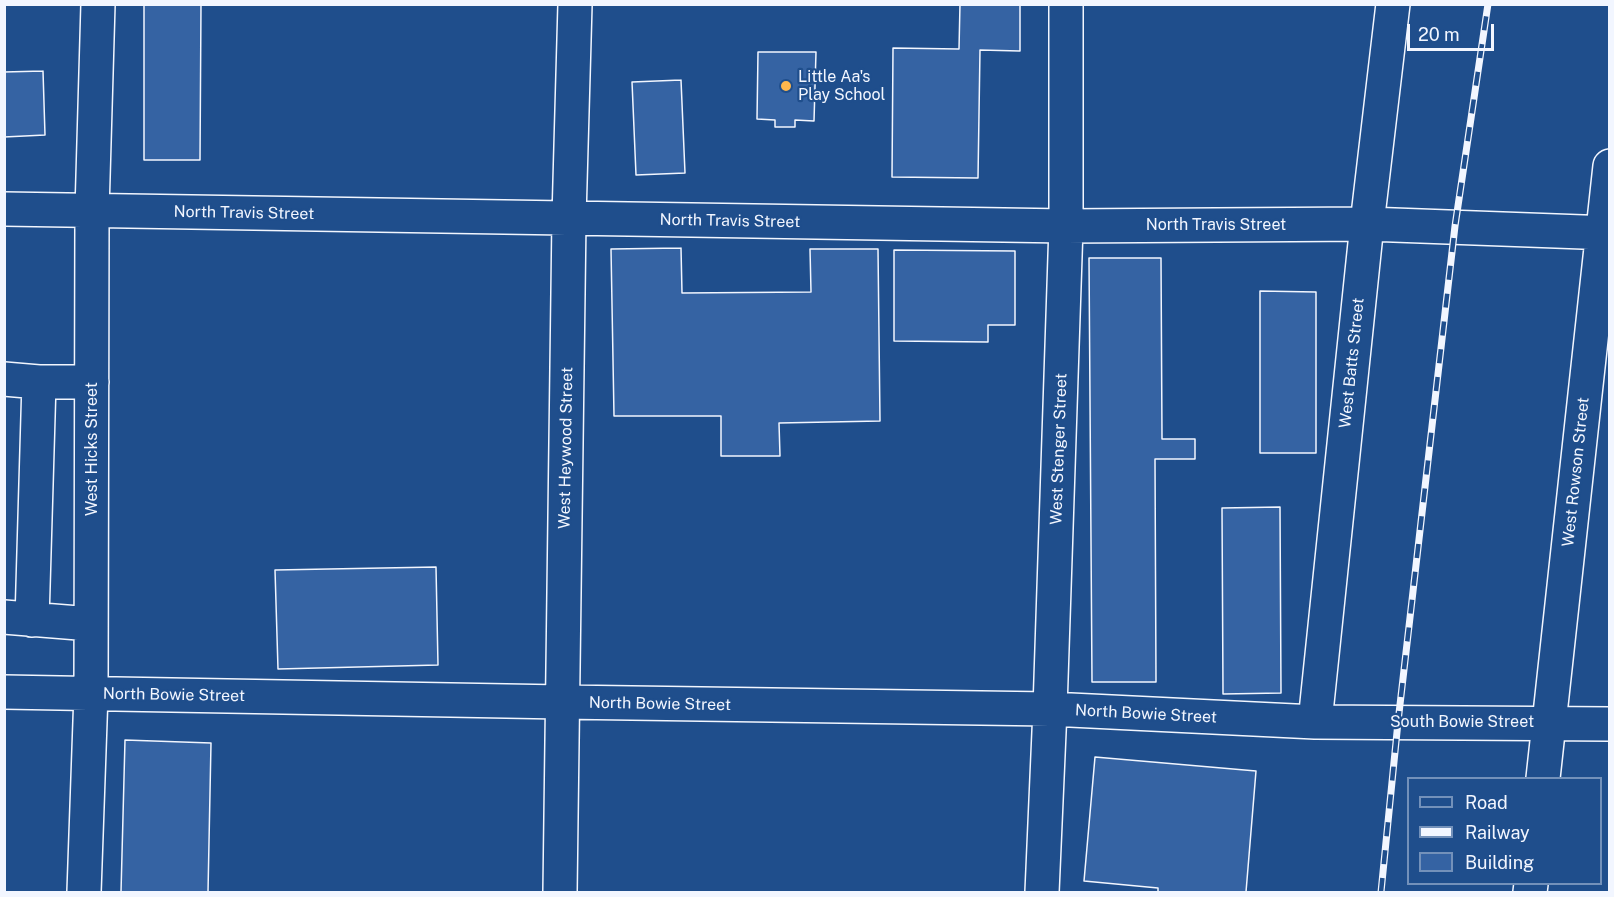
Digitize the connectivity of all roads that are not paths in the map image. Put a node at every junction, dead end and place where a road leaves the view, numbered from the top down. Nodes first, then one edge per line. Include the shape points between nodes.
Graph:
1 (98, 4) edge
2 (575, 4) edge
3 (1066, 4) edge
4 (1393, 4) edge
5 (1610, 166) edge
6 (4, 209) edge
7 (92, 211) junction
8 (569, 218) junction
9 (1367, 224) junction
10 (1066, 226) junction
11 (1606, 233) edge
12 (4, 379) edge
13 (39, 382) junction
14 (92, 382) junction
15 (18, 618) edge
16 (91, 624) junction
17 (4, 692) edge
18 (91, 693) junction
19 (562, 702) junction
20 (1050, 709) junction
21 (1315, 722) junction
22 (1550, 723) junction
23 (1610, 724) edge
24 (1543, 777) edge
25 (84, 892) edge
26 (560, 892) edge
27 (1042, 892) edge

1 - 7 street, West Hicks Street
2 - 8 street, West Heywood Street
3 - 10 street, West Stenger Street
4 - 9 street, West Batts Street
5 - 11 street, West Rowson Street
6 - 7 street, North Travis Street
7 - 8 street, North Travis Street
7 - 14 street, West Hicks Street
8 - 10 street, North Travis Street
8 - 19 street, West Heywood Street
9 - 10 street, North Travis Street
9 - 11 street, North Travis Street
9 - 21 street, West Batts Street
10 - 20 street, West Stenger Street
11 - 22 street, West Rowson Street
12 - 13 street
13 - 14 street
13 - 15 street
14 - 16 street, West Hicks Street
15 - 16 street
16 - 18 street, West Hicks Street
17 - 18 street, North Bowie Street
18 - 19 street, North Bowie Street
18 - 25 street, West Hicks Street
19 - 20 street, North Bowie Street
19 - 26 street, West Heywood Street
20 - 21 street, North Bowie Street
20 - 27 street, West Stenger Street
21 - 22 street, South Bowie Street
22 - 23 street, South Bowie Street
22 - 24 street, West Rowson Street

